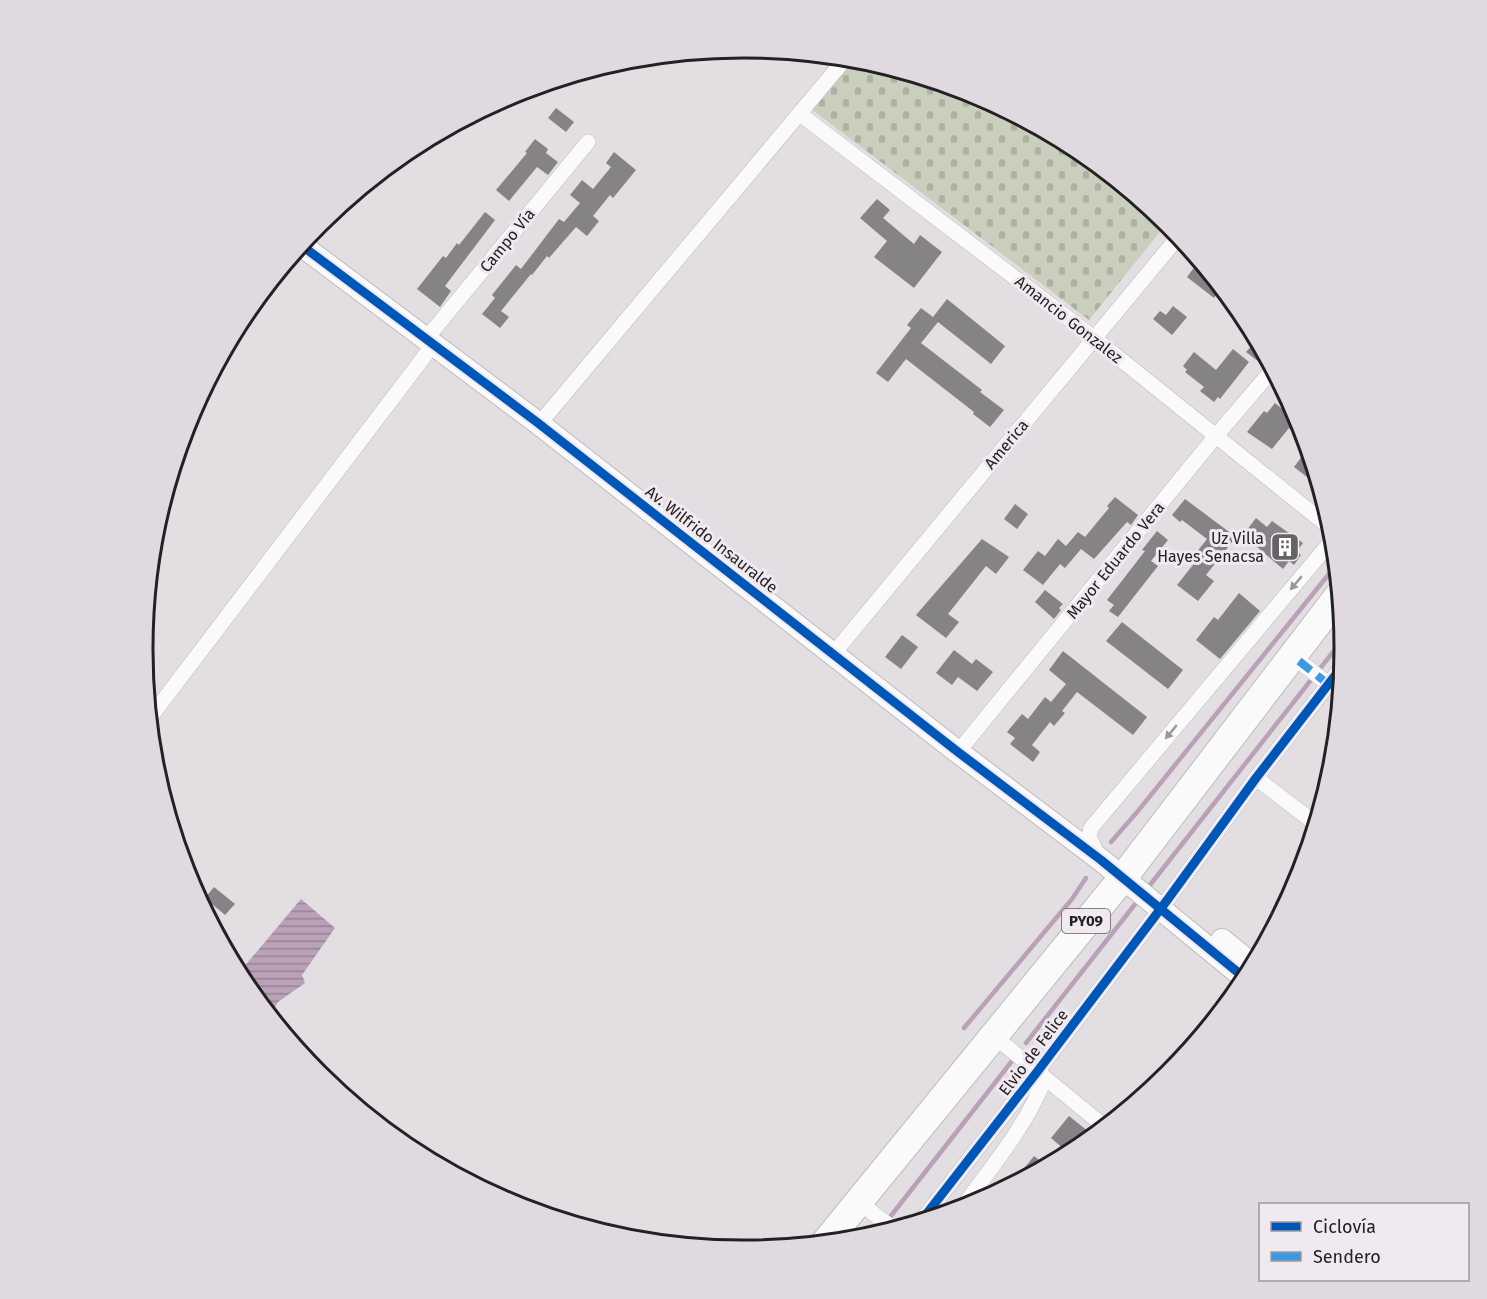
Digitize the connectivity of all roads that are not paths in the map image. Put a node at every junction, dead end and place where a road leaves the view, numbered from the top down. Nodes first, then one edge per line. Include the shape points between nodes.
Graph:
1 (839, 67) edge
2 (800, 114) junction
3 (588, 142) dead end
4 (1172, 244) edge
5 (313, 245) edge
6 (308, 250) edge
7 (1094, 338) junction
8 (430, 340) junction
9 (1267, 375) edge
10 (542, 420) junction
11 (1215, 436) junction
12 (1319, 519) edge
13 (1325, 548) edge
14 (1332, 604) edge
15 (1333, 628) edge
16 (836, 651) junction
17 (1334, 667) edge
18 (1315, 673) junction
19 (156, 709) edge
20 (961, 749) junction
21 (1256, 778) junction
22 (1309, 819) edge
23 (1089, 837) junction
24 (1124, 874) junction
25 (1164, 904) junction
26 (1246, 959) edge
27 (1238, 973) edge
28 (1000, 1041) junction
29 (1041, 1075) junction
30 (1098, 1122) edge
31 (970, 1196) edge
32 (869, 1210) junction
33 (930, 1210) edge
34 (886, 1223) edge
35 (852, 1230) edge
36 (833, 1233) edge

1 - 2 street
2 - 7 street, Amancio Gonzalez
2 - 10 street
3 - 8 street, Campo Vía
4 - 7 street, America
5 - 8 street
6 - 8 street, Av. Wilfrido Insauralde
7 - 11 street, Amancio Gonzalez
7 - 16 street, America
8 - 10 street, Av. Wilfrido Insauralde
8 - 19 street, Campo Vía
9 - 11 street, Mayor Eduardo Vera
10 - 16 street, Av. Wilfrido Insauralde
11 - 12 street, Amancio Gonzalez
11 - 20 street, Mayor Eduardo Vera
13 -> 23 street via 1091,828
14 - 24 highway, PY09
15 - 18 highway, PY09
16 - 20 street, Av. Wilfrido Insauralde
17 - 18 street, Elvio de Felice
18 - 21 street, Elvio de Felice
18 - 24 highway, PY09
20 - 23 street
20 - 24 street, Av. Wilfrido Insauralde
21 - 22 street
21 - 25 street, Elvio de Felice
23 - 24 street
24 - 25 street
24 - 28 highway, PY09
24 - 36 highway, PY09
25 - 26 street via 1188,915
25 - 27 street
25 - 29 street, Elvio de Felice
28 - 29 street
28 - 32 highway, PY09
29 - 30 street
29 - 31 street via 1036,1100 1019,1130
29 - 33 street, Elvio de Felice
32 - 34 street
32 - 35 highway, PY09

